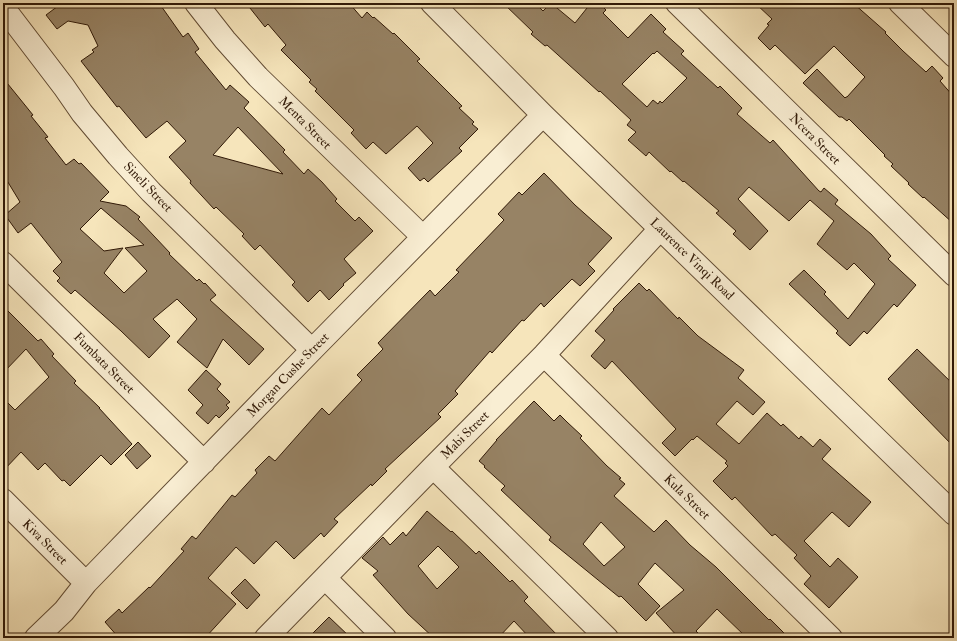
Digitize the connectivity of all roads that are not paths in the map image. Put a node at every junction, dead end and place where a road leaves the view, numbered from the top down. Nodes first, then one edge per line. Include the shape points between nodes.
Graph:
1 (196, 3) edge
2 (432, 3) edge
3 (677, 3) edge
4 (900, 3) edge
5 (3, 7) edge
6 (954, 56) edge
7 (543, 114) junction
8 (660, 229) junction
9 (422, 237) junction
10 (3, 263) edge
11 (954, 275) edge
12 (312, 350) junction
13 (544, 355) junction
14 (204, 462) junction
15 (433, 467) junction
16 (3, 500) edge
17 (954, 514) edge
18 (325, 578) junction
19 (86, 584) junction
20 (36, 638) edge
21 (266, 638) edge
22 (385, 638) edge
23 (607, 638) edge
24 (831, 638) edge

1 - 9 street, Menta Street via 216,30 258,77
2 - 7 street, Laurence Vinqi Road
3 - 11 street, Ncera Street
4 - 6 street
5 - 12 street, Sineli Street via 82,113 118,156 162,203
7 - 8 street, Laurence Vinqi Road
7 - 9 street, Morgan Cushe Street
8 - 13 street, Mabi Street
8 - 17 street, Laurence Vinqi Road
9 - 12 street, Morgan Cushe Street
10 - 14 street, Fumbata Street
12 - 14 street, Morgan Cushe Street
13 - 15 street, Mabi Street
13 - 24 street, Kula Street
14 - 19 street, Morgan Cushe Street
15 - 18 street, Mabi Street
15 - 23 street
16 - 19 street, Kiva Street
18 - 21 street, Mabi Street
18 - 22 street
19 - 20 street, Morgan Cushe Street via 64,611

